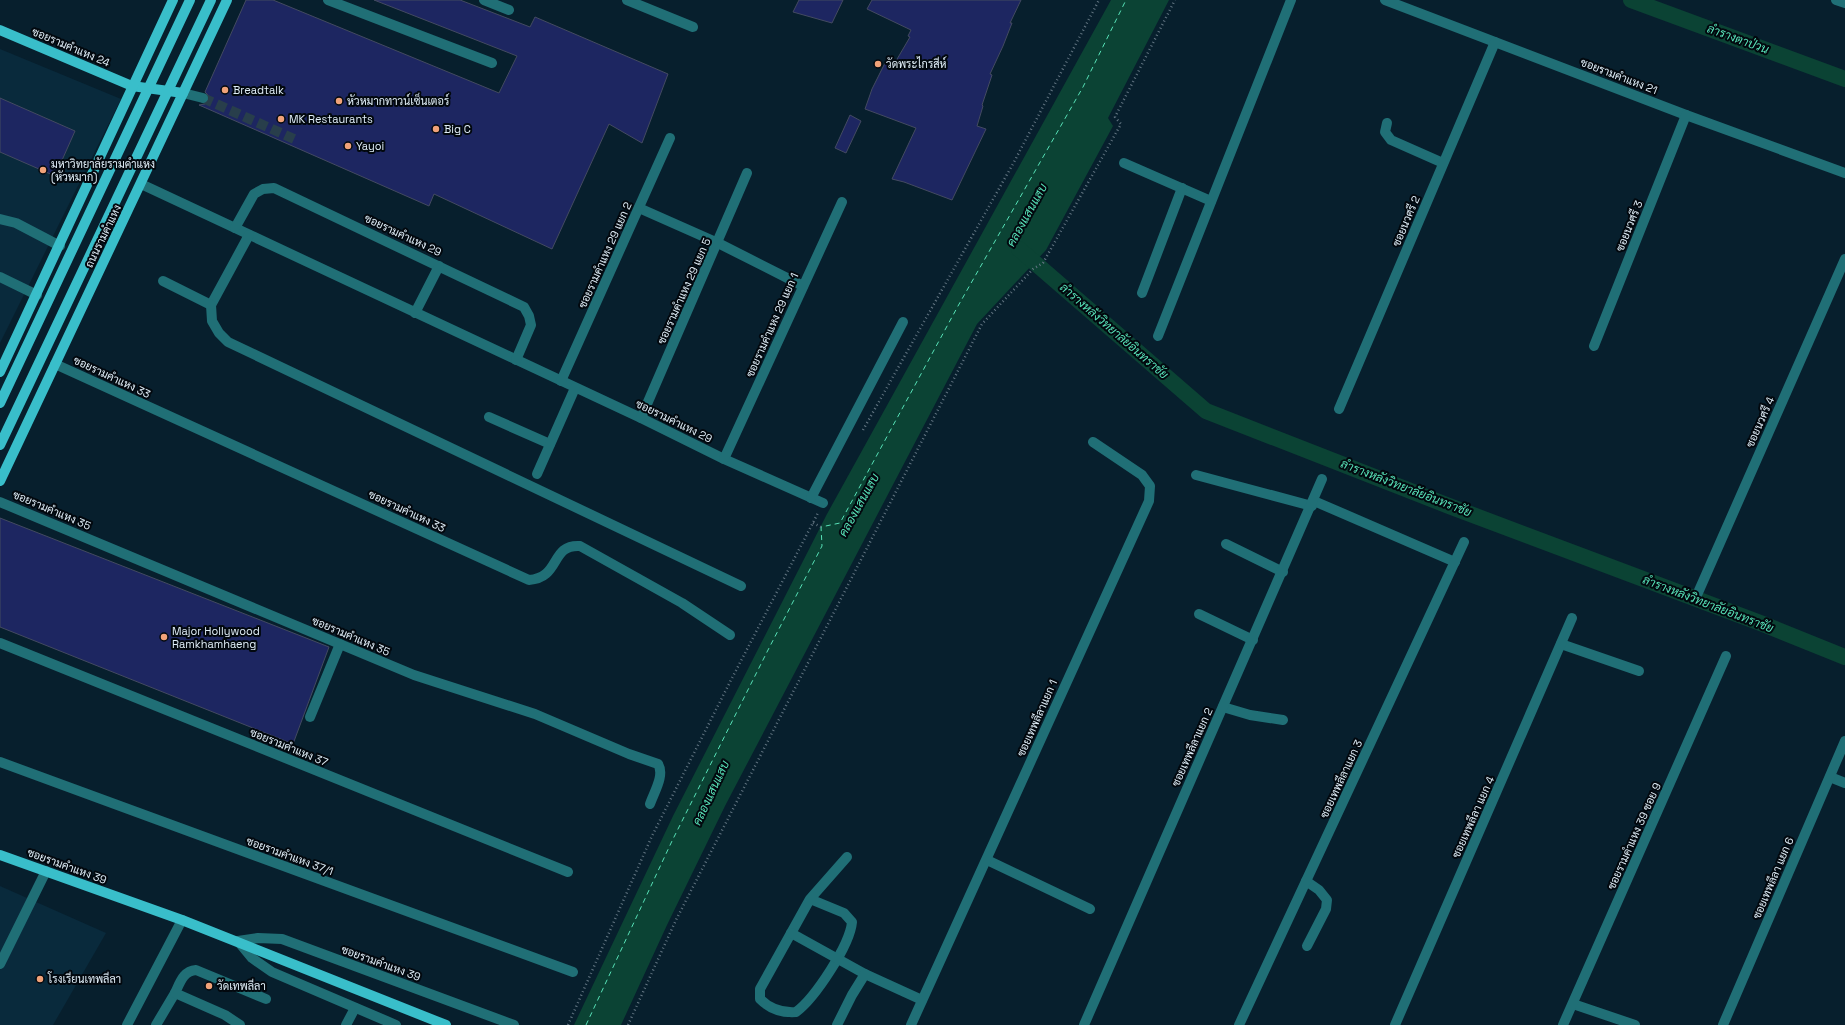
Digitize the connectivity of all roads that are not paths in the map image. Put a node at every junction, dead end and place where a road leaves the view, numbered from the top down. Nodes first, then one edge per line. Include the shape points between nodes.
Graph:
1 (173, 0) edge
2 (190, 0) edge
3 (211, 0) edge
4 (227, 0) edge
5 (328, 0) edge
6 (484, 0) edge
7 (627, 0) edge
8 (1291, 0) edge
9 (1385, 0) edge
10 (1836, 0) edge
11 (1845, 3) edge
12 (509, 10) dead end
13 (693, 27) dead end
14 (0, 30) edge
15 (1495, 42) junction
16 (492, 63) dead end
17 (132, 86) junction
18 (184, 93) junction
19 (203, 98) tunnel mouth
20 (1686, 115) junction
21 (1387, 123) dead end
22 (670, 138) dead end
23 (1124, 163) dead end
24 (1444, 163) junction
25 (747, 173) dead end
26 (1845, 173) edge
27 (141, 184) junction
28 (1182, 188) junction
29 (1211, 201) junction
30 (842, 202) dead end
31 (639, 208) junction
32 (0, 219) edge
33 (235, 228) junction
34 (249, 235) junction
35 (718, 243) junction
36 (60, 246) junction
37 (1845, 259) edge
38 (439, 266) junction
39 (0, 277) edge
40 (163, 281) dead end
41 (803, 286) junction
42 (1142, 293) dead end
43 (37, 295) junction
44 (211, 305) junction
45 (414, 313) junction
46 (903, 322) dead end
47 (1158, 336) dead end
48 (1594, 346) dead end
49 (516, 360) junction
50 (55, 364) junction
51 (0, 372) edge
52 (561, 381) junction
53 (575, 388) junction
54 (0, 403) edge
55 (1339, 409) dead end
56 (489, 417) dead end
57 (641, 418) junction
58 (1093, 442) dead end
59 (550, 444) junction
60 (0, 445) edge
61 (724, 459) junction
62 (537, 474) dead end
63 (1196, 475) dead end
64 (1322, 479) dead end
65 (0, 481) edge
66 (811, 498) junction
67 (0, 502) edge
68 (823, 503) dead end
69 (1313, 504) junction
70 (1464, 542) dead end
71 (1226, 544) dead end
72 (1455, 562) junction
73 (1283, 572) junction
74 (740, 586) dead end
75 (1697, 595) dead end
76 (1199, 614) dead end
77 (1572, 618) dead end
78 (730, 635) dead end
79 (1253, 640) junction
80 (0, 643) edge
81 (340, 644) junction
82 (1561, 644) junction
83 (1726, 656) dead end
84 (1639, 670) dead end
85 (1223, 707) junction
86 (310, 717) dead end
87 (1282, 720) dead end
88 (1845, 741) edge
89 (0, 762) edge
90 (1830, 777) junction
91 (1845, 783) edge
92 (650, 804) dead end
93 (0, 855) edge
94 (847, 857) dead end
95 (987, 860) junction
96 (46, 871) junction
97 (568, 872) dead end
98 (1306, 881) junction
99 (810, 899) junction
100 (1090, 910) dead end
101 (182, 920) junction
102 (791, 933) junction
103 (238, 941) junction
104 (1307, 946) dead end
105 (837, 958) junction
106 (0, 964) edge
107 (573, 972) dead end
108 (865, 974) junction
109 (175, 992) junction
110 (266, 999) dead end
111 (922, 1000) junction
112 (1573, 1004) junction
113 (355, 1008) junction
114 (132, 1023) edge
115 (156, 1025) edge
116 (240, 1025) edge
117 (346, 1025) edge
118 (396, 1025) edge
119 (446, 1025) edge
120 (514, 1025) edge
121 (837, 1025) edge
122 (911, 1025) edge
123 (1084, 1025) edge
124 (1239, 1025) edge
125 (1395, 1025) edge
126 (1563, 1025) edge
127 (1635, 1025) edge
128 (1724, 1025) edge

1 - 17 main road
2 - 54 main road, ถนนรามคำแหง, bridge
3 - 60 main road, ถนนรามคำแหง, bridge
4 - 18 main road, ถนนรามคำแหง
5 - 16 street
6 - 12 street
7 - 13 street
8 - 29 street
9 - 15 street, ซอยรามคำแหง 21
10 - 11 street
14 - 17 main road, ซอยรามคำแหง 24
15 - 20 street, ซอยรามคำแหง 21
15 - 24 street, ซอยนวศรี 2
17 - 18 main road, ซอยรามคำแหง 24
17 - 36 main road
18 - 19 street
18 - 27 main road, ถนนรามคำแหง
20 - 26 street, ซอยรามคำแหง 21
20 - 48 street, ซอยนวศรี 3
21 - 24 street via 1385,132 1391,140
22 - 31 street, ซอยรามคำแหง 29 แยก 2
23 - 28 street
24 - 55 street, ซอยนวศรี 2
25 - 35 street, ซอยรามคำแหง 29 แยก 5
27 - 33 street, ซอยรามคำแหง 29
27 - 50 main road, ถนนรามคำแหง
28 - 29 street
28 - 42 street
29 - 47 street
30 - 41 street, ซอยรามคำแหง 29 แยก 1
31 - 35 street
31 - 52 street, ซอยรามคำแหง 29 แยก 2
32 - 36 street via 16,223
33 - 34 street, ซอยรามคำแหง 29
33 - 38 street, ซอยรามคำแหง 29 via 254,194 262,189 274,188
34 - 44 street
34 - 45 street, ซอยรามคำแหง 29
35 - 41 street
35 - 57 street, ซอยรามคำแหง 29 แยก 5
36 - 43 main road
37 - 75 street, ซอยนวศรี 4
38 - 45 street
38 - 49 street, ซอยรามคำแหง 29 via 524,307 530,325
39 - 43 street
40 - 44 street
41 - 61 street, ซอยรามคำแหง 29 แยก 1
43 - 51 main road
44 - 74 street via 212,321 228,342
45 - 49 street, ซอยรามคำแหง 29
46 - 66 street
49 - 52 street, ซอยรามคำแหง 29
50 - 65 main road, ถนนรามคำแหง
50 - 78 street, ซอยรามคำแหง 33 via 529,580 539,580 550,571 561,552 572,546 580,546 682,603
52 - 53 street, ซอยรามคำแหง 29
53 - 57 street, ซอยรามคำแหง 29
53 - 59 street
56 - 59 street
57 - 61 street, ซอยรามคำแหง 29
58 - 95 street, ซอยเทพลีลาแยก 1 via 1142,474 1150,486 1149,501
59 - 62 street
61 - 66 street, ซอยรามคำแหง 29
63 - 69 street
64 - 69 street, ซอยเทพลีลาแยก 2
66 - 68 street, ซอยรามคำแหง 29
67 - 81 street, ซอยรามคำแหง 35
69 - 72 street
69 - 73 street, ซอยเทพลีลาแยก 2
70 - 72 street, ซอยเทพลีลาแยก 3
71 - 73 street
72 - 98 street, ซอยเทพลีลาแยก 3
73 - 79 street, ซอยเทพลีลาแยก 2
76 - 79 street
77 - 82 street, ซอยเทพลีลา แยก 4
79 - 85 street, ซอยเทพลีลาแยก 2
80 - 97 street, ซอยรามคำแหง 37
81 - 86 street
81 - 92 street, ซอยรามคำแหง 35 via 429,681 535,714 658,764 660,776
82 - 84 street
82 - 125 street, ซอยเทพลีลา แยก 4
83 - 112 street, ซอยรามคำแหง 39 ซอย 9
85 - 87 street
85 - 123 street, ซอยเทพลีลาแยก 2
88 - 90 street, ซอยเทพลีลา แยก 6
89 - 107 street, ซอยรามคำแหง 37/1
90 - 91 street
90 - 128 street, ซอยเทพลีลา แยก 6
93 - 96 main road, ซอยรามคำแหง 39
94 - 99 street
95 - 100 street
95 - 111 street, ซอยเทพลีลาแยก 1
96 - 101 main road, ซอยรามคำแหง 39
96 - 106 street
98 - 104 street via 1319,890 1327,900 1326,909
98 - 124 street, ซอยเทพลีลาแยก 3
99 - 102 street
99 - 105 street via 844,913 852,922 851,930
101 - 103 main road, ซอยรามคำแหง 39
101 - 114 street
102 - 105 street
102 - 105 street via 760,989 760,999 766,1005 785,1013 796,1012 816,994
103 - 113 street, ซอยรามคำแหง 39 via 252,958 272,972
103 - 119 main road, ซอยรามคำแหง 39
103 - 120 street, ซอยรามคำแหง 39 via 258,938 282,939
105 - 108 street
108 - 111 street
108 - 121 street
109 - 110 street via 186,973 196,970
109 - 115 street
109 - 116 street via 225,1015
111 - 122 street, ซอยเทพลีลาแยก 1
112 - 126 street, ซอยรามคำแหง 39 ซอย 9
112 - 127 street
113 - 117 street
113 - 118 street, ซอยรามคำแหง 39

